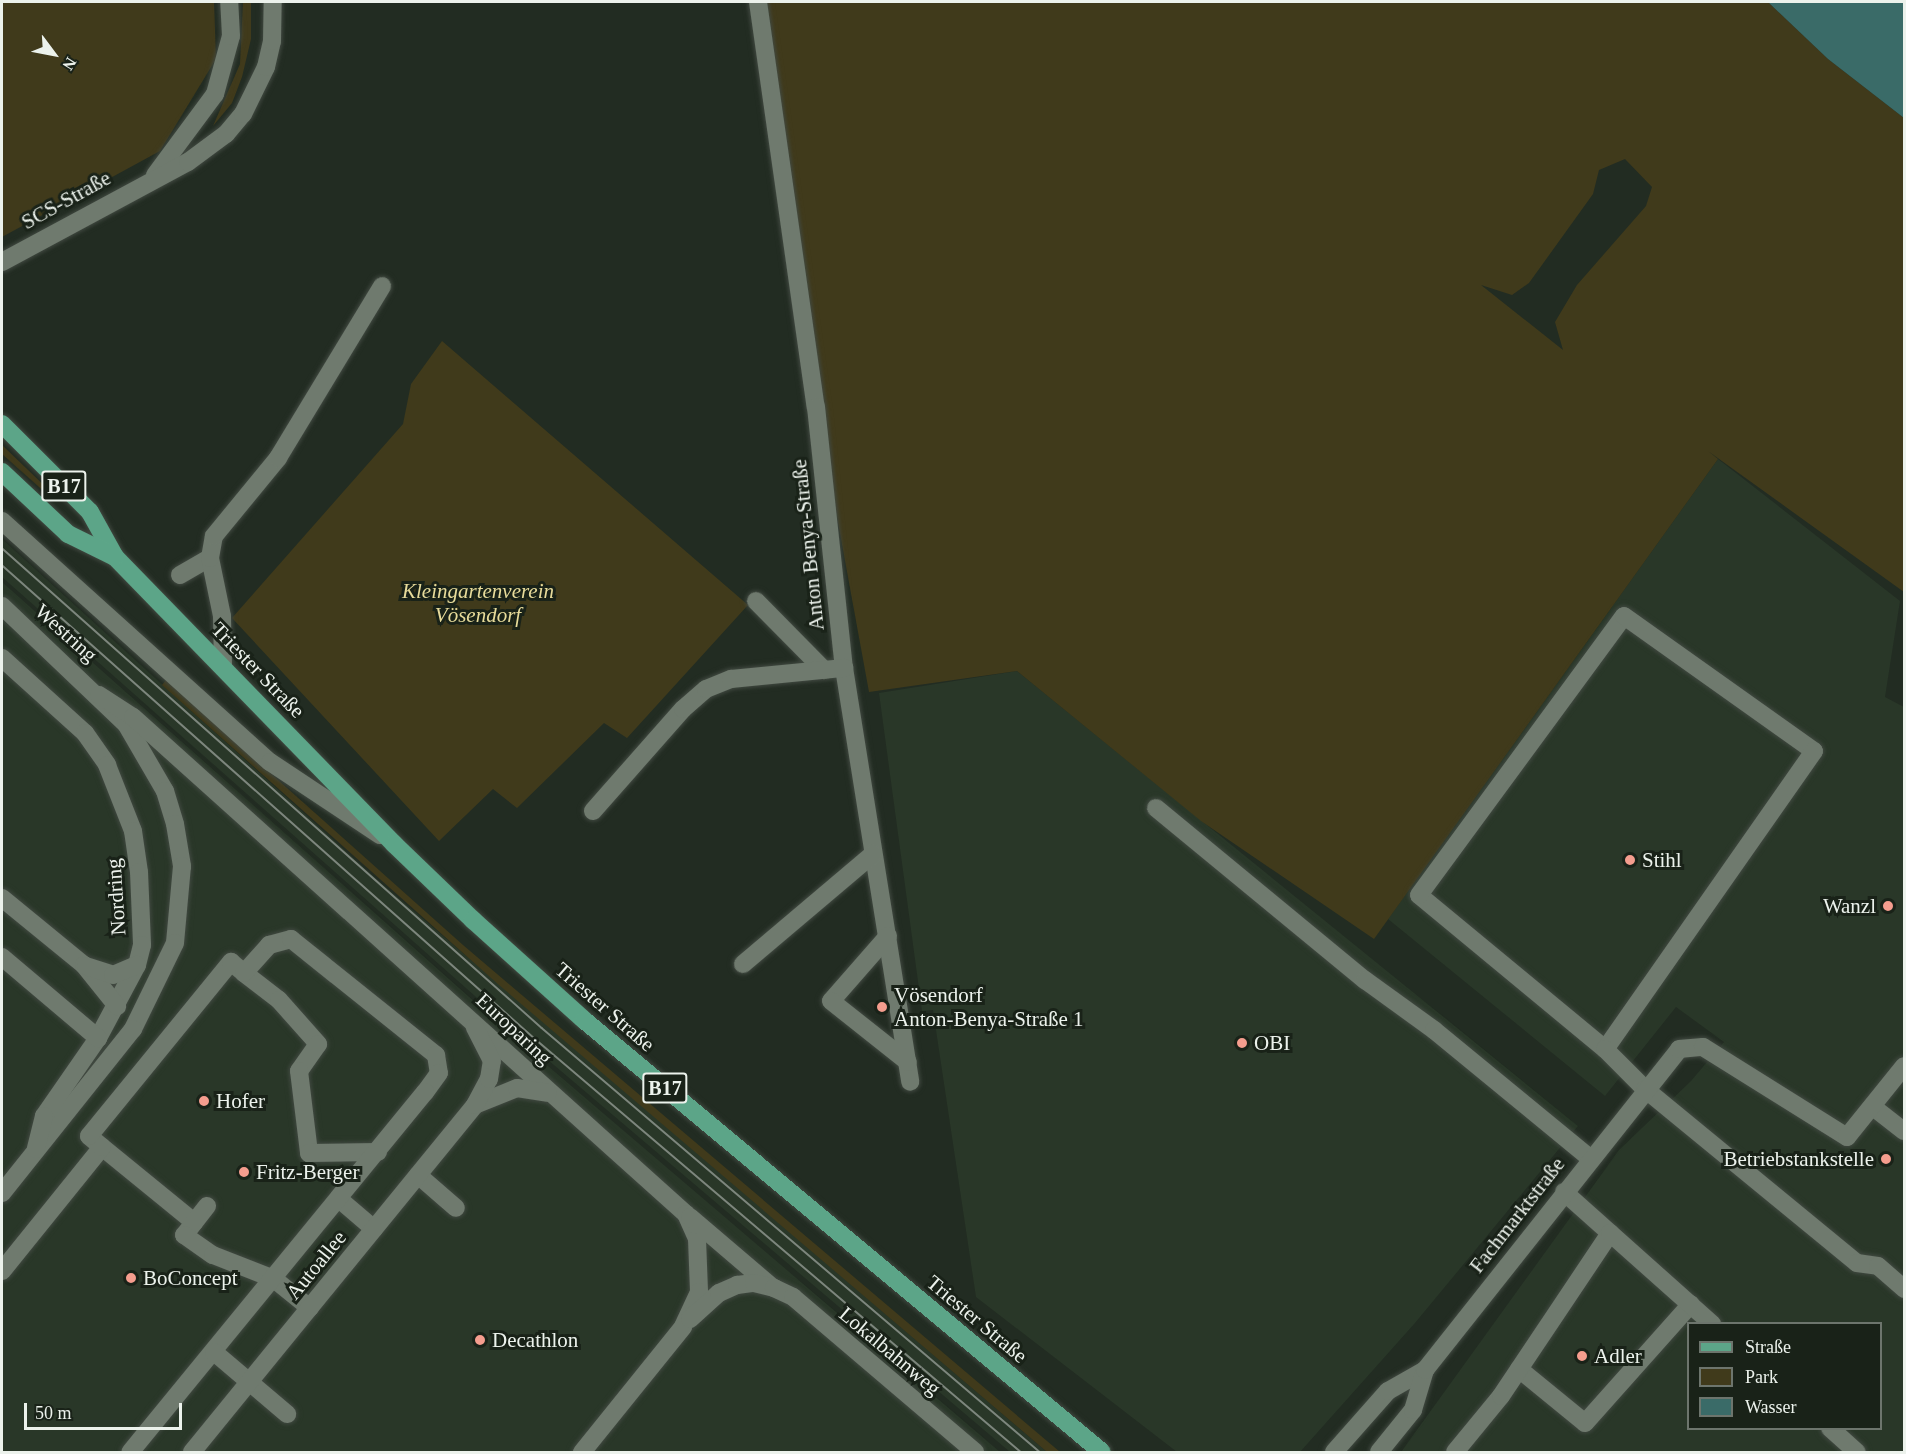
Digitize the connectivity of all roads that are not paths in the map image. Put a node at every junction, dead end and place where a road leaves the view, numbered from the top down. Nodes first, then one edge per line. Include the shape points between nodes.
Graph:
1 (229, 2) edge
2 (273, 2) edge
3 (758, 2) edge
4 (152, 179) junction
5 (2, 262) edge
6 (382, 286) dead end
7 (2, 424) edge
8 (2, 472) edge
9 (2, 521) edge
10 (115, 557) junction
11 (210, 558) junction
12 (180, 575) dead end
13 (756, 601) dead end
14 (2, 606) edge
15 (2, 658) edge
16 (223, 665) junction
17 (844, 669) junction
18 (824, 670) junction
19 (99, 694) junction
20 (1156, 808) dead end
21 (594, 811) dead end
22 (393, 844) junction
23 (873, 854) junction
24 (2, 898) edge
25 (888, 936) junction
26 (2, 957) edge
27 (743, 964) dead end
28 (84, 965) junction
29 (137, 965) junction
30 (244, 973) junction
31 (117, 1006) junction
32 (472, 1020) junction
33 (98, 1038) junction
34 (1605, 1049) junction
35 (908, 1062) junction
36 (1905, 1066) edge
37 (910, 1082) dead end
38 (1645, 1089) junction
39 (548, 1093) junction
40 (475, 1105) junction
41 (1873, 1107) junction
42 (1905, 1131) edge
43 (102, 1147) junction
44 (378, 1152) junction
45 (35, 1154) junction
46 (1590, 1158) junction
47 (418, 1175) junction
48 (1564, 1191) junction
49 (2, 1193) edge
50 (339, 1199) junction
51 (207, 1206) dead end
52 (456, 1208) dead end
53 (686, 1214) junction
54 (194, 1222) junction
55 (374, 1229) junction
56 (1610, 1233) junction
57 (2, 1271) edge
58 (274, 1279) junction
59 (774, 1288) junction
60 (1905, 1289) edge
61 (1691, 1305) junction
62 (310, 1308) junction
63 (1711, 1322) edge
64 (683, 1327) junction
65 (214, 1352) junction
66 (1519, 1369) junction
67 (1425, 1370) junction
68 (250, 1383) junction
69 (287, 1414) dead end
70 (1832, 1430) edge
71 (130, 1452) edge
72 (192, 1452) edge
73 (582, 1452) edge
74 (975, 1452) edge
75 (1102, 1452) edge
76 (1334, 1452) edge
77 (1379, 1452) edge
78 (1455, 1452) edge
79 (1857, 1452) edge

1 - 4 street, SCS-Straße via 231,36 215,94
2 - 4 street, SCS-Straße via 272,41 266,67 243,114 208,149
3 - 17 street, Anton Benya-Straße via 816,407
4 - 5 street, SCS-Straße
6 - 11 street via 278,458 214,536
7 - 10 main road, Triester Straße / B17 via 90,512
8 - 10 main road, Triester Straße / B17 via 68,534
9 - 22 street via 270,762
10 - 16 main road, Triester Straße / B17
11 - 12 street
11 - 16 street via 222,616
13 - 18 street
14 - 19 street, Westring
15 - 29 street, Nordring via 85,733 120,790 133,831 139,872 142,945
16 - 22 main road, Triester Straße / B17
17 - 18 street
17 - 23 street, Anton Benya-Straße
18 - 21 street via 731,679 706,689 683,709
19 - 32 street, Europaring via 133,717 347,913
19 - 45 street, Nordring via 126,724 165,792 176,824 182,866 181,905 175,943 133,1029
20 - 46 street
22 - 75 main road, Triester Straße / B17 via 584,1020
23 - 25 street, Anton Benya-Straße
23 - 27 street
24 - 28 street
25 - 35 street, Anton Benya-Straße
25 - 35 street via 831,1001
26 - 33 street
28 - 29 street via 113,975
28 - 31 street
29 - 31 street, Nordring
30 - 43 street via 231,962 208,990 89,1136
30 - 44 street via 279,1000 318,1044 298,1071 309,1153
30 - 44 street via 268,945 291,939 436,1055 439,1073
31 - 33 street, Nordring
32 - 39 street, Europaring via 524,1065
32 - 40 street, Autoallee via 492,1061 489,1079
33 - 45 street, Nordring via 44,1116
34 - 34 street via 1814,751 1624,616 1419,895
34 - 38 street
35 - 37 street, Anton Benya-Straße
36 - 41 street
38 - 41 street, Fachmarktstraße via 1679,1049 1703,1047 1847,1137
38 - 46 street, Fachmarktstraße
38 - 60 street via 1857,1263 1878,1266
39 - 40 street, Autoallee via 517,1088
39 - 53 street, Europaring
40 - 47 street, Autoallee
41 - 42 street
43 - 54 street
43 - 57 street
44 - 50 street
45 - 49 street, Nordring
46 - 48 street, Fachmarktstraße
47 - 52 street
47 - 55 street, Autoallee
48 - 56 street
48 - 67 street, Fachmarktstraße
50 - 55 street
50 - 58 street
51 - 54 street
53 - 59 street
53 - 64 street, Europaring via 697,1239 699,1292
54 - 58 street via 184,1235 213,1255
55 - 62 street, Autoallee
56 - 61 street
56 - 66 street
58 - 62 street
58 - 65 street
59 - 64 street via 737,1285 719,1293
59 - 74 street, Lokalbahnweg via 793,1297
61 - 63 street
61 - 66 street via 1585,1424
62 - 68 street, Autoallee
64 - 73 street, Europaring
65 - 68 street
65 - 71 street
66 - 78 street
67 - 76 street, Fachmarktstraße via 1388,1391
67 - 77 street, Fachmarktstraße via 1413,1410
68 - 69 street
68 - 72 street, Autoallee
70 - 79 street

